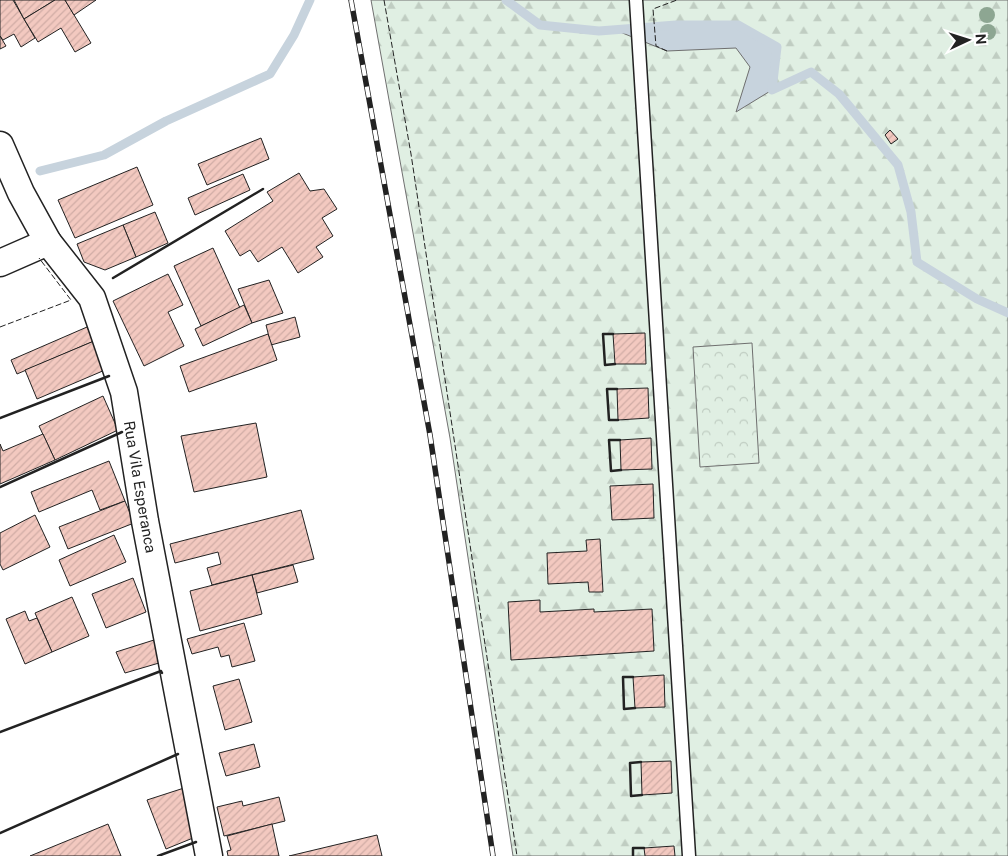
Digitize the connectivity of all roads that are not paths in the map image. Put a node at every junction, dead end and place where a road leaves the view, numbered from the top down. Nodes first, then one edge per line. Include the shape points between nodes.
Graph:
1 (636, 5) edge
2 (0, 145) edge
3 (48, 242) junction
4 (0, 263) edge
5 (209, 856) edge
6 (689, 856) edge

1 - 6 lane
2 - 3 street, Rua Vila Esperanca
3 - 4 street
3 - 5 street, Rua Vila Esperanca via 92,298 124,392 145,521

